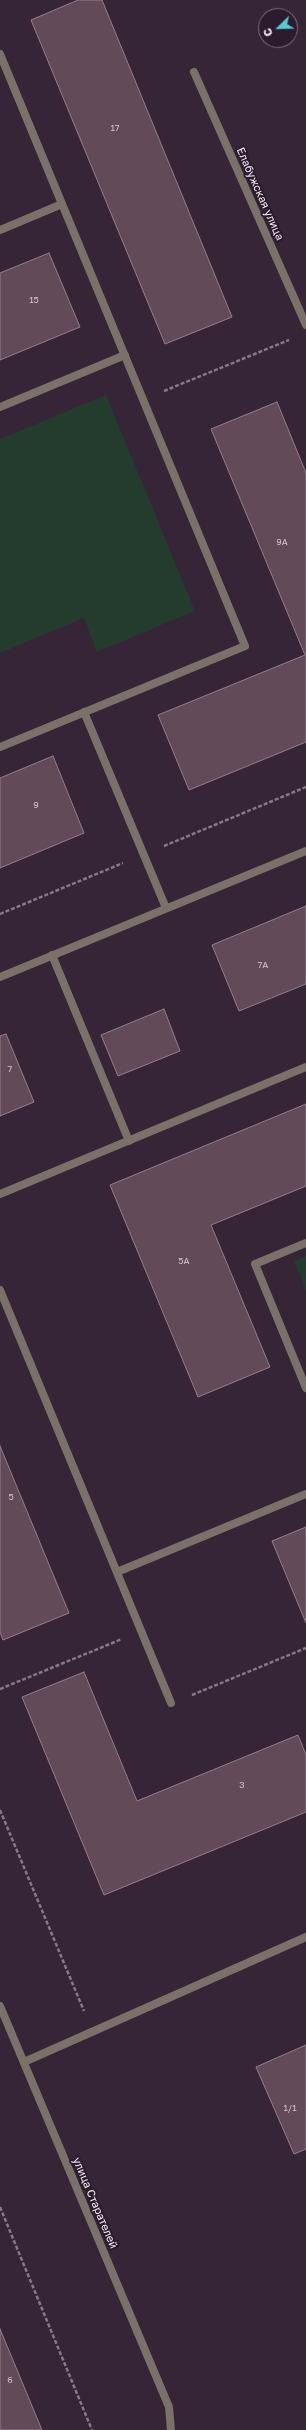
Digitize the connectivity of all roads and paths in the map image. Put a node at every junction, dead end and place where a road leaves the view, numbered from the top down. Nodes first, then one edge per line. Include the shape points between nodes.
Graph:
1 (0, 54) edge
2 (194, 72) dead end
3 (62, 204) junction
4 (0, 230) edge
5 (306, 325) edge
6 (292, 338) dead end
7 (125, 355) junction
8 (143, 400) junction
9 (0, 407) edge
10 (84, 712) junction
11 (0, 747) edge
12 (306, 851) edge
13 (166, 908) junction
14 (52, 955) junction
15 (0, 977) edge
16 (306, 1067) edge
17 (129, 1141) junction
18 (0, 1194) edge
19 (306, 1243) edge
20 (0, 1290) edge
21 (306, 1388) edge
22 (306, 1494) edge
23 (117, 1572) junction
24 (141, 1631) junction
25 (306, 1648) edge
26 (0, 1689) edge
27 (171, 1704) joint
28 (0, 1810) edge
29 (306, 1938) edge
30 (0, 2006) edge
31 (92, 2032) junction
32 (24, 2062) junction
33 (0, 2207) edge
34 (92, 2430) edge
35 (171, 2430) edge

1 - 3 street
2 - 5 street, Елабужская улица
3 - 4 street
3 - 7 street
6 - 8 path
7 - 8 street
7 - 9 street
8 - 10 street via 245,646
10 - 11 street
10 - 13 street
12 - 13 street
13 - 14 street
14 - 15 street
14 - 17 street
16 - 17 street
17 - 18 street
19 - 21 street via 255,1264
20 - 23 street
22 - 23 street
23 - 24 street
24 - 26 path
24 - 27 street
25 - 27 path
28 - 31 path
29 - 31 street
30 - 32 street, улица Старателей
31 - 32 street
32 - 35 street, улица Старателей via 169,2407
33 - 34 path

